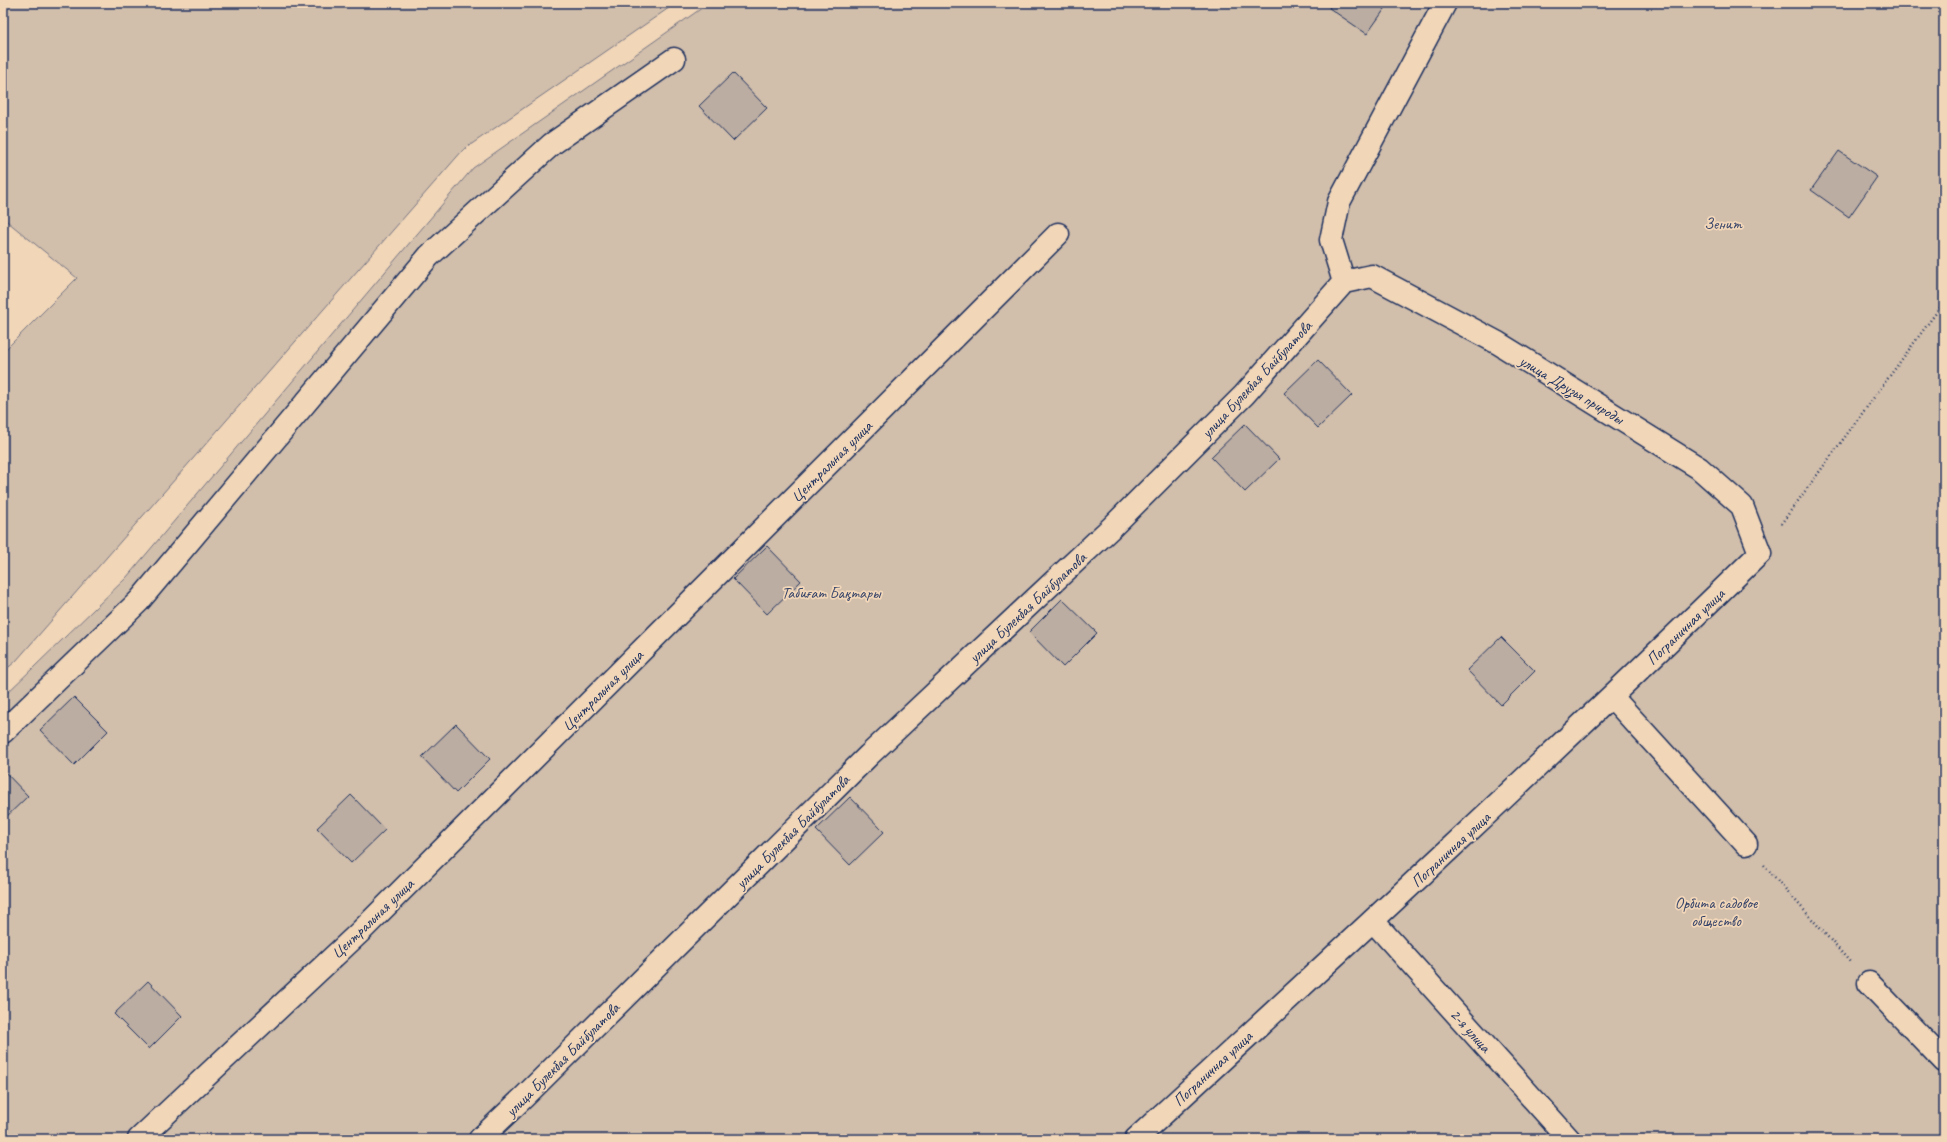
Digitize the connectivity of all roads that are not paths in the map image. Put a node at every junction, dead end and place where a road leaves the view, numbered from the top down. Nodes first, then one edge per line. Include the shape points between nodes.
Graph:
1 (1445, 3) edge
2 (674, 59) dead end
3 (1058, 234) dead end
4 (1344, 282) junction
5 (1760, 553) joint
6 (1612, 697) junction
7 (3, 732) edge
8 (1746, 844) road end
9 (1373, 921) junction
10 (1869, 983) road end
11 (1944, 1061) edge
12 (139, 1139) edge
13 (480, 1139) edge
14 (1136, 1139) edge
15 (1569, 1139) edge

1 - 4 street via 1339,202 1331,240
2 - 7 street via 552,144 429,256 139,601
3 - 12 street, Центральная улица via 360,932
4 - 5 street, улица Друзья природы via 1372,276 1498,343 1699,468 1742,506
4 - 13 street, улица Булекбая Байбулатова via 1244,395 1145,494 869,755
5 - 6 street, Пограничная улица
6 - 8 street
6 - 9 street, Пограничная улица
9 - 14 street, Пограничная улица
9 - 15 street, 2-я улица
10 - 11 street

